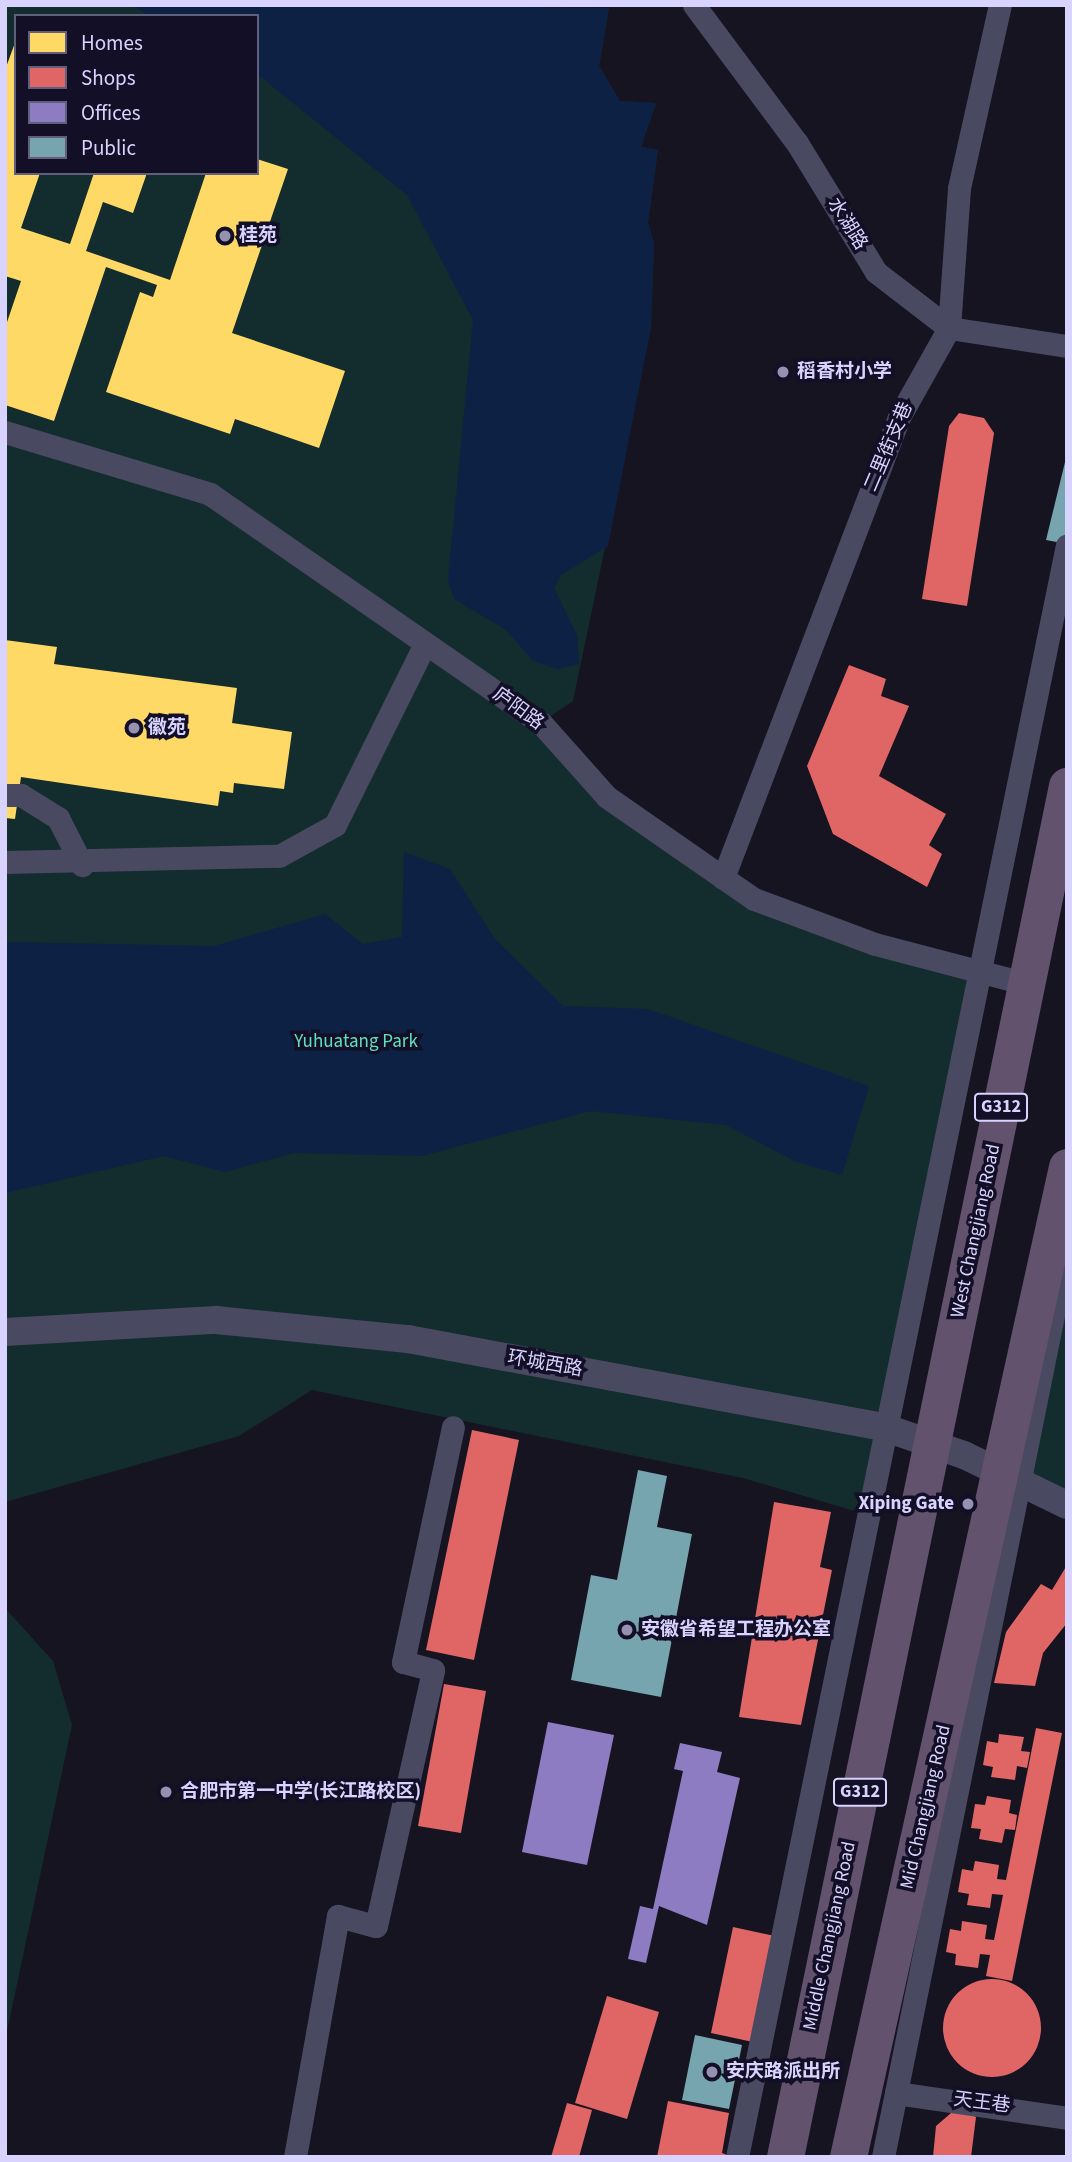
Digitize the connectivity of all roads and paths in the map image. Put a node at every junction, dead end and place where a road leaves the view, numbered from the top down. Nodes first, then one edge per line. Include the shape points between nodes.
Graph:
1 (694, 5) edge
2 (1000, 5) edge
3 (948, 328) junction
4 (1067, 346) edge
5 (5, 432) edge
6 (1067, 545) edge
7 (425, 644) junction
8 (1067, 786) edge
9 (5, 794) edge
10 (5, 862) edge
11 (82, 865) junction
12 (723, 878) junction
13 (975, 971) junction
14 (1027, 984) junction
15 (1067, 1167) edge
16 (1067, 1250) edge
17 (5, 1332) edge
18 (453, 1427) dead end
19 (886, 1428) junction
20 (933, 1436) junction
21 (1007, 1469) junction
22 (1067, 1504) edge
23 (896, 2093) junction
24 (1067, 2118) edge
25 (295, 2157) edge
26 (737, 2157) edge
27 (785, 2157) edge
28 (848, 2157) edge
29 (883, 2157) edge

1 - 3 street, 水湖路 via 797,144 876,272
2 - 3 street, 二里街支巷 via 959,188
3 - 4 street, 水湖路
3 - 12 street, 二里街支巷 via 899,417
5 - 7 street, 庐阳路 via 210,494
6 - 13 street
7 - 11 street via 335,825 279,856
7 - 12 street, 庐阳路 via 541,723 607,797
8 - 14 highway, West Changjiang Road / G312
9 - 11 street via 21,795 58,818
10 - 11 street
12 - 13 street, 庐阳路 via 754,899 875,944
13 - 14 street, 庐阳路
13 - 19 street
14 - 20 highway, West Changjiang Road / G312
15 - 21 highway
16 - 21 street
17 - 19 street, 环城西路 via 216,1320 329,1329
18 - 25 street via 403,1662 433,1670 376,1926 338,1916
19 - 20 street, 环城西路
19 - 26 street
20 - 21 street, 环城西路
20 - 27 highway, Middle Changjiang Road / G312
21 - 22 street, 环城西路
21 - 23 street
21 - 28 highway, Mid Changjiang Road
23 - 24 street, 天王巷
23 - 29 street

